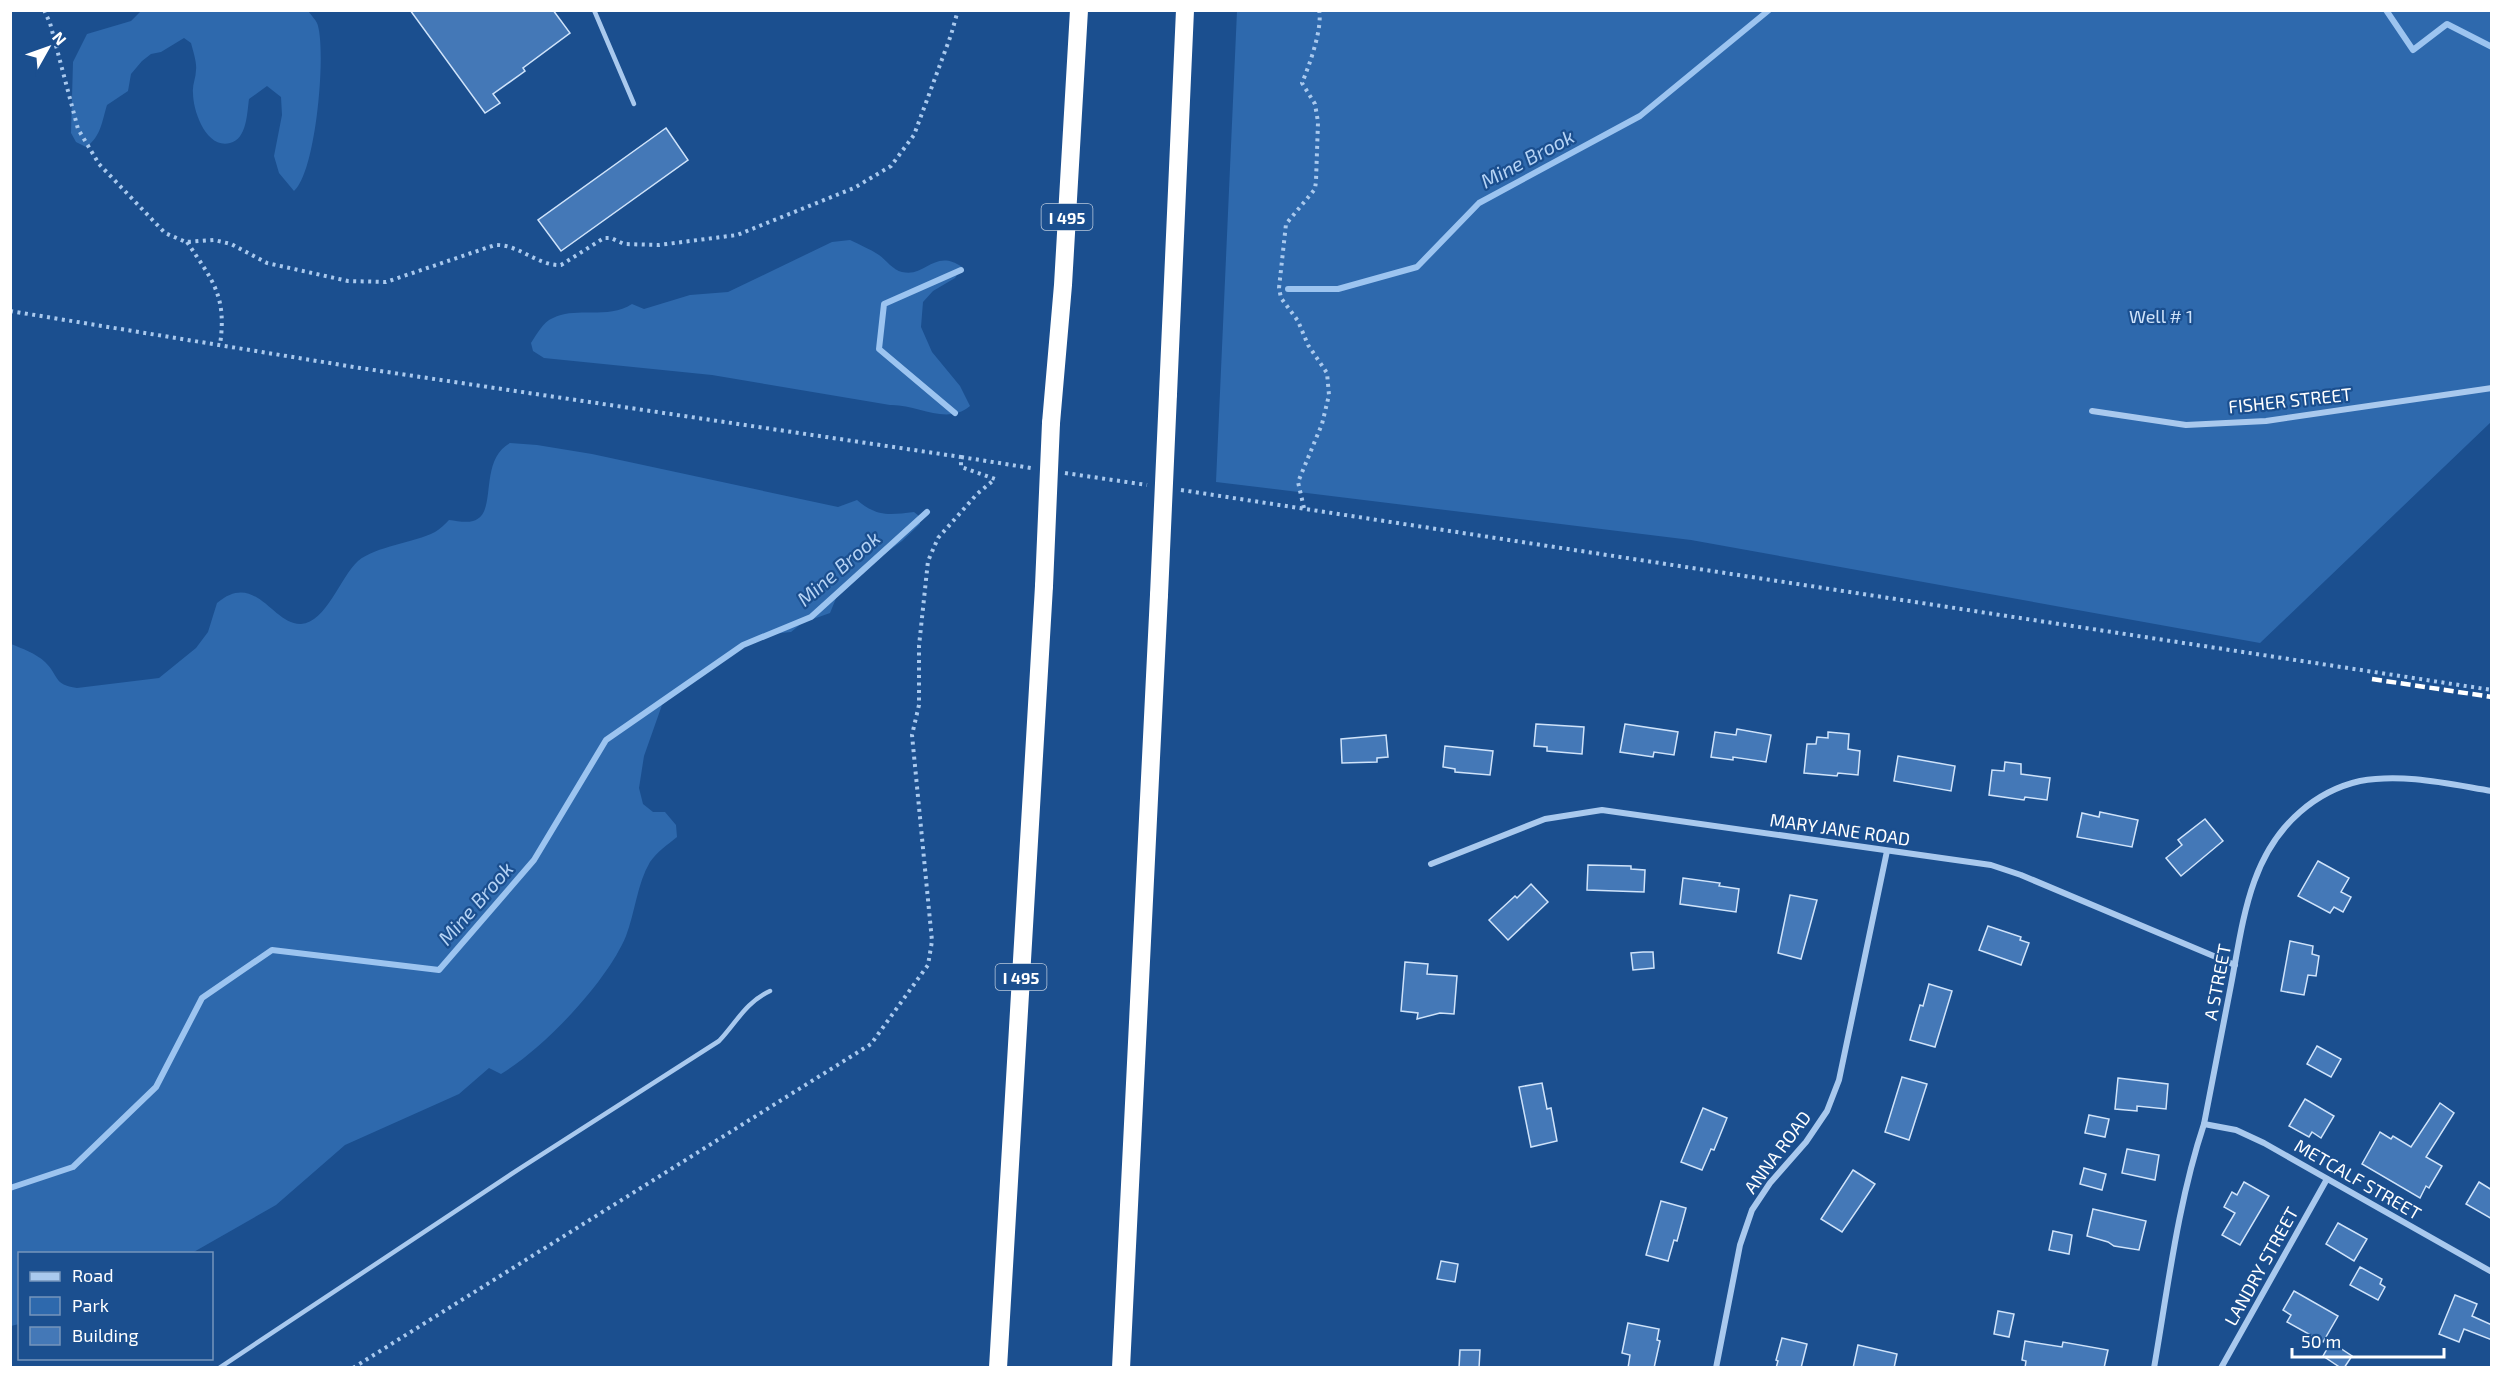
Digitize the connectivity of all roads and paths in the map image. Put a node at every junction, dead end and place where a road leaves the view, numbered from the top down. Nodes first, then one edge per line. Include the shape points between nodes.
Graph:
1 (44, 10) edge
2 (594, 10) edge
3 (958, 10) edge
4 (1079, 10) edge
5 (1185, 10) edge
6 (1319, 10) edge
7 (634, 104) dead end
8 (186, 242) junction
9 (10, 311) edge
10 (220, 345) junction
11 (2492, 388) edge
12 (2092, 411) dead end
13 (961, 458) junction
14 (1032, 468) dead end
15 (1056, 472) dead end
16 (1150, 486) dead end
17 (1174, 489) dead end
18 (1305, 509) junction
19 (2492, 690) edge
20 (2492, 791) edge
21 (1887, 851) junction
22 (1431, 864) dead end
23 (2235, 965) junction
24 (770, 991) dead end
25 (2204, 1124) junction
26 (2327, 1179) junction
27 (2492, 1272) edge
28 (219, 1368) edge
29 (353, 1368) edge
30 (998, 1368) edge
31 (1121, 1368) edge
32 (1716, 1368) edge
33 (2154, 1368) edge
34 (2221, 1368) edge

1 - 8 path via 78,129 99,164 165,233
2 - 7 lane
3 - 8 path via 914,135 891,166 854,188 737,235 659,245 624,244 604,238 561,265 545,263 506,244 495,245 386,282 348,281 267,263 231,244 214,240
4 - 30 highway, I 495, bridge via 1051,423
5 - 31 highway, bridge
6 - 18 path via 1314,48 1302,83 1315,104 1317,116 1315,189 1286,224 1279,288 1281,298 1327,373 1329,395 1322,424 1298,482
8 - 10 path via 214,283 223,326
9 - 10 path
10 - 13 path
11 - 12 street, FISHER STREET via 2266,421 2186,425
13 - 14 path
13 - 29 path via 961,467 994,479 938,538 928,561 919,646 920,705 912,735 932,941 928,965 871,1044
15 - 16 path
17 - 18 path
18 - 19 path
20 - 23 street, A STREET via 2390,779 2360,781 2310,803 2273,841 2261,861
21 - 22 street, MARY JANE ROAD via 1602,810 1545,819
21 - 23 street, MARY JANE ROAD via 1991,865
21 - 32 street, ANNA ROAD via 1839,1080 1827,1111 1752,1210 1740,1245
23 - 25 street, A STREET
24 - 28 lane via 745,1007 719,1041
25 - 26 street, METCALF STREET via 2236,1130
25 - 33 street, A STREET via 2180,1221
26 - 27 street, METCALF STREET
26 - 34 street, LANDRY STREET

